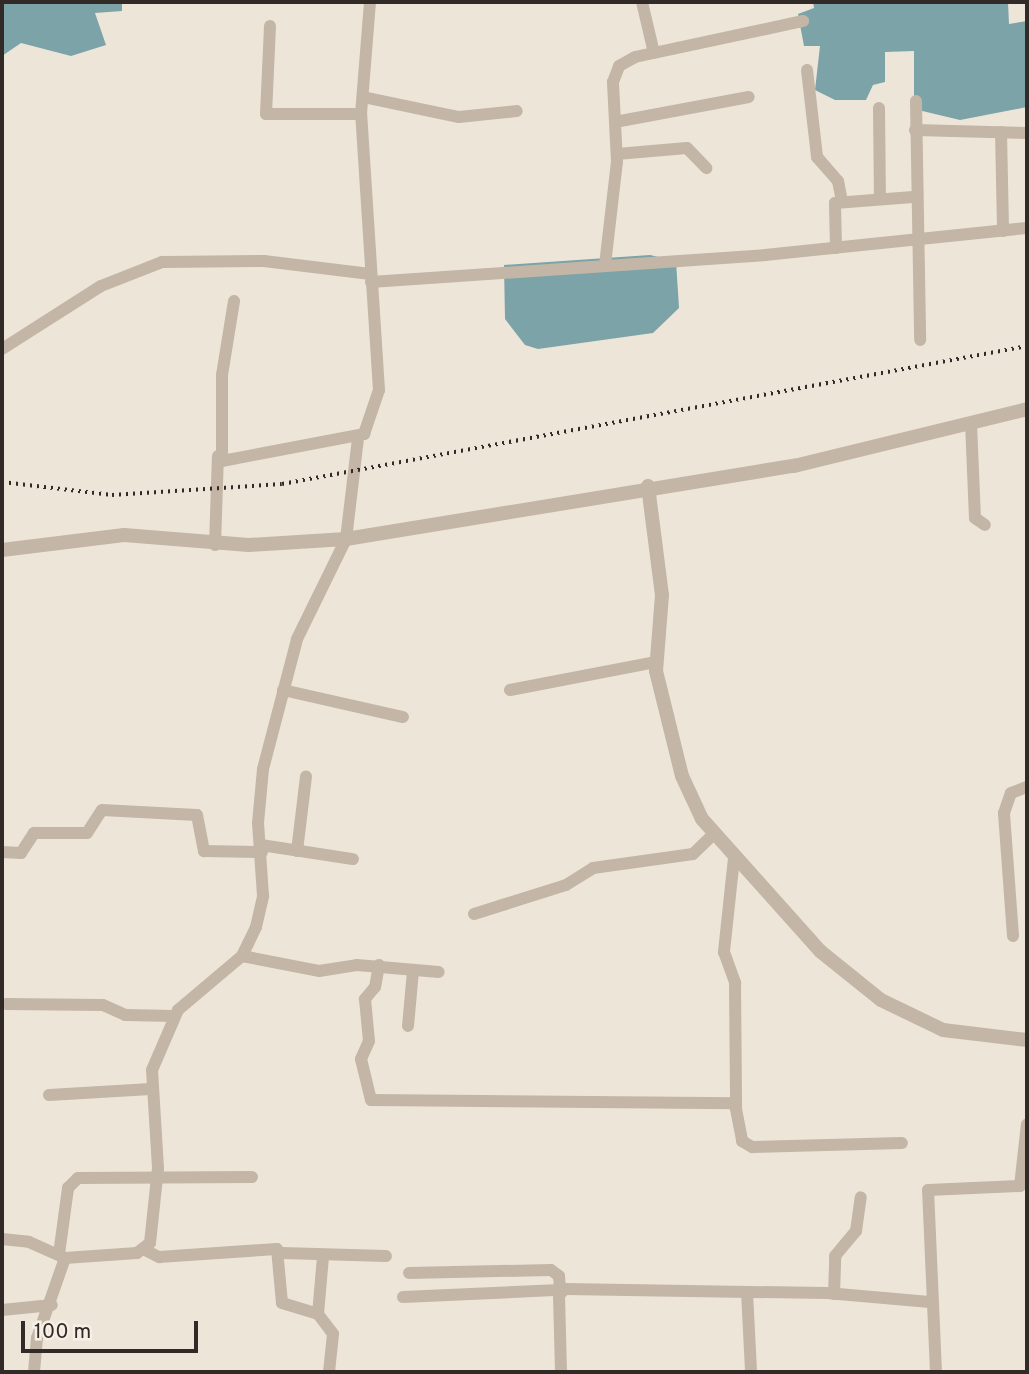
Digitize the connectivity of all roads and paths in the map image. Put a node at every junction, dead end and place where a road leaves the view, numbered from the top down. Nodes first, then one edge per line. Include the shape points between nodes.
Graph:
1 (370, 2) edge
2 (642, 2) edge
3 (803, 21) dead end
4 (270, 26) dead end
5 (654, 53) junction
6 (807, 70) dead end
7 (363, 97) junction
8 (750, 97) dead end
9 (916, 101) dead end
10 (879, 108) dead end
11 (517, 111) dead end
12 (361, 114) junction
13 (615, 122) junction
14 (915, 130) junction
15 (1001, 132) junction
16 (1027, 133) edge
17 (617, 154) junction
18 (706, 168) dead end
19 (913, 197) junction
20 (880, 199) junction
21 (842, 201) junction
22 (1027, 228) edge
23 (1003, 230) junction
24 (914, 239) junction
25 (836, 248) junction
26 (605, 265) junction
27 (371, 278) junction
28 (234, 300) dead end
29 (920, 340) dead end
30 (2, 349) edge
31 (1027, 409) edge
32 (971, 423) junction
33 (358, 438) junction
34 (218, 456) junction
35 (648, 486) junction
36 (985, 525) dead end
37 (345, 539) junction
38 (215, 545) junction
39 (2, 550) edge
40 (656, 662) junction
41 (283, 690) junction
42 (510, 690) dead end
43 (403, 718) dead end
44 (306, 777) dead end
45 (1027, 787) edge
46 (714, 834) junction
47 (261, 849) junction
48 (297, 851) junction
49 (2, 852) edge
50 (734, 858) junction
51 (353, 859) dead end
52 (474, 914) dead end
53 (1013, 936) dead end
54 (243, 956) junction
55 (379, 965) junction
56 (413, 971) junction
57 (439, 972) dead end
58 (6, 1004) dead end
59 (174, 1016) junction
60 (408, 1026) dead end
61 (1027, 1040) edge
62 (151, 1089) junction
63 (49, 1095) dead end
64 (736, 1103) junction
65 (1027, 1124) edge
66 (902, 1143) dead end
67 (252, 1177) dead end
68 (157, 1178) junction
69 (861, 1198) dead end
70 (2, 1239) edge
71 (145, 1250) junction
72 (282, 1253) junction
73 (62, 1256) junction
74 (386, 1256) dead end
75 (323, 1257) junction
76 (408, 1273) dead end
77 (560, 1290) junction
78 (747, 1292) junction
79 (835, 1294) junction
80 (403, 1297) dead end
81 (930, 1302) junction
82 (52, 1305) junction
83 (2, 1310) edge
84 (318, 1314) junction
85 (34, 1372) edge
86 (329, 1372) edge
87 (561, 1372) edge
88 (751, 1372) edge
89 (936, 1372) edge

1 - 7 street
2 - 5 street
3 - 5 street
4 - 12 street via 266,114
5 - 13 street via 626,61 615,73
6 - 21 street via 817,157 838,181
7 - 11 street via 459,117
7 - 12 street
8 - 13 street
9 - 14 street
10 - 20 street
12 - 27 street
13 - 17 street
14 - 15 street
14 - 19 street
15 - 16 street
15 - 23 street
17 - 18 street via 687,148
17 - 26 street
19 - 20 street
19 - 24 street
20 - 21 street
21 - 25 street via 832,208
22 - 23 street
23 - 24 street
24 - 25 street
24 - 29 street
25 - 26 street
26 - 27 street
27 - 30 street via 264,261 162,262 101,286
27 - 33 street via 379,390 371,425
28 - 34 street
31 - 32 street
32 - 35 street via 794,466
32 - 36 street via 975,517
33 - 34 street via 235,463
33 - 37 street
34 - 38 street
35 - 37 street
35 - 40 street via 662,595
37 - 38 street
37 - 41 street via 298,639
38 - 39 street via 124,536
40 - 42 street
40 - 46 street via 682,776
41 - 43 street
41 - 47 street via 259,794
44 - 48 street
45 - 53 street via 1011,793 1004,813
46 - 50 street
46 - 52 street via 693,854 593,868 566,885
47 - 48 street
47 - 49 street via 204,851 197,815 102,810 87,833 34,833 22,853
47 - 54 street via 263,896
48 - 51 street
50 - 61 street via 820,951 881,1000 943,1030
50 - 64 street via 724,952 736,983
54 - 55 street via 319,971
54 - 59 street
55 - 56 street
55 - 64 street via 375,987 365,999 369,1041 361,1059 371,1100
56 - 57 street
56 - 60 street
58 - 59 street via 103,1005 125,1016
59 - 62 street
62 - 63 street
62 - 68 street
64 - 66 street via 746,1146
65 - 81 street via 1020,1186 930,1186
67 - 68 street
68 - 71 street
68 - 73 street via 91,1176 71,1183
69 - 79 street via 856,1231 835,1256
70 - 73 street
71 - 72 street via 159,1258 271,1248
71 - 73 street
72 - 75 street
72 - 84 street via 282,1303
73 - 82 street
74 - 75 street
75 - 84 street
76 - 77 street via 551,1270 559,1276
77 - 78 street
77 - 80 street
77 - 87 street
78 - 79 street
78 - 88 street
79 - 81 street
81 - 89 street
82 - 83 street
82 - 85 street via 37,1338
84 - 86 street via 333,1334

